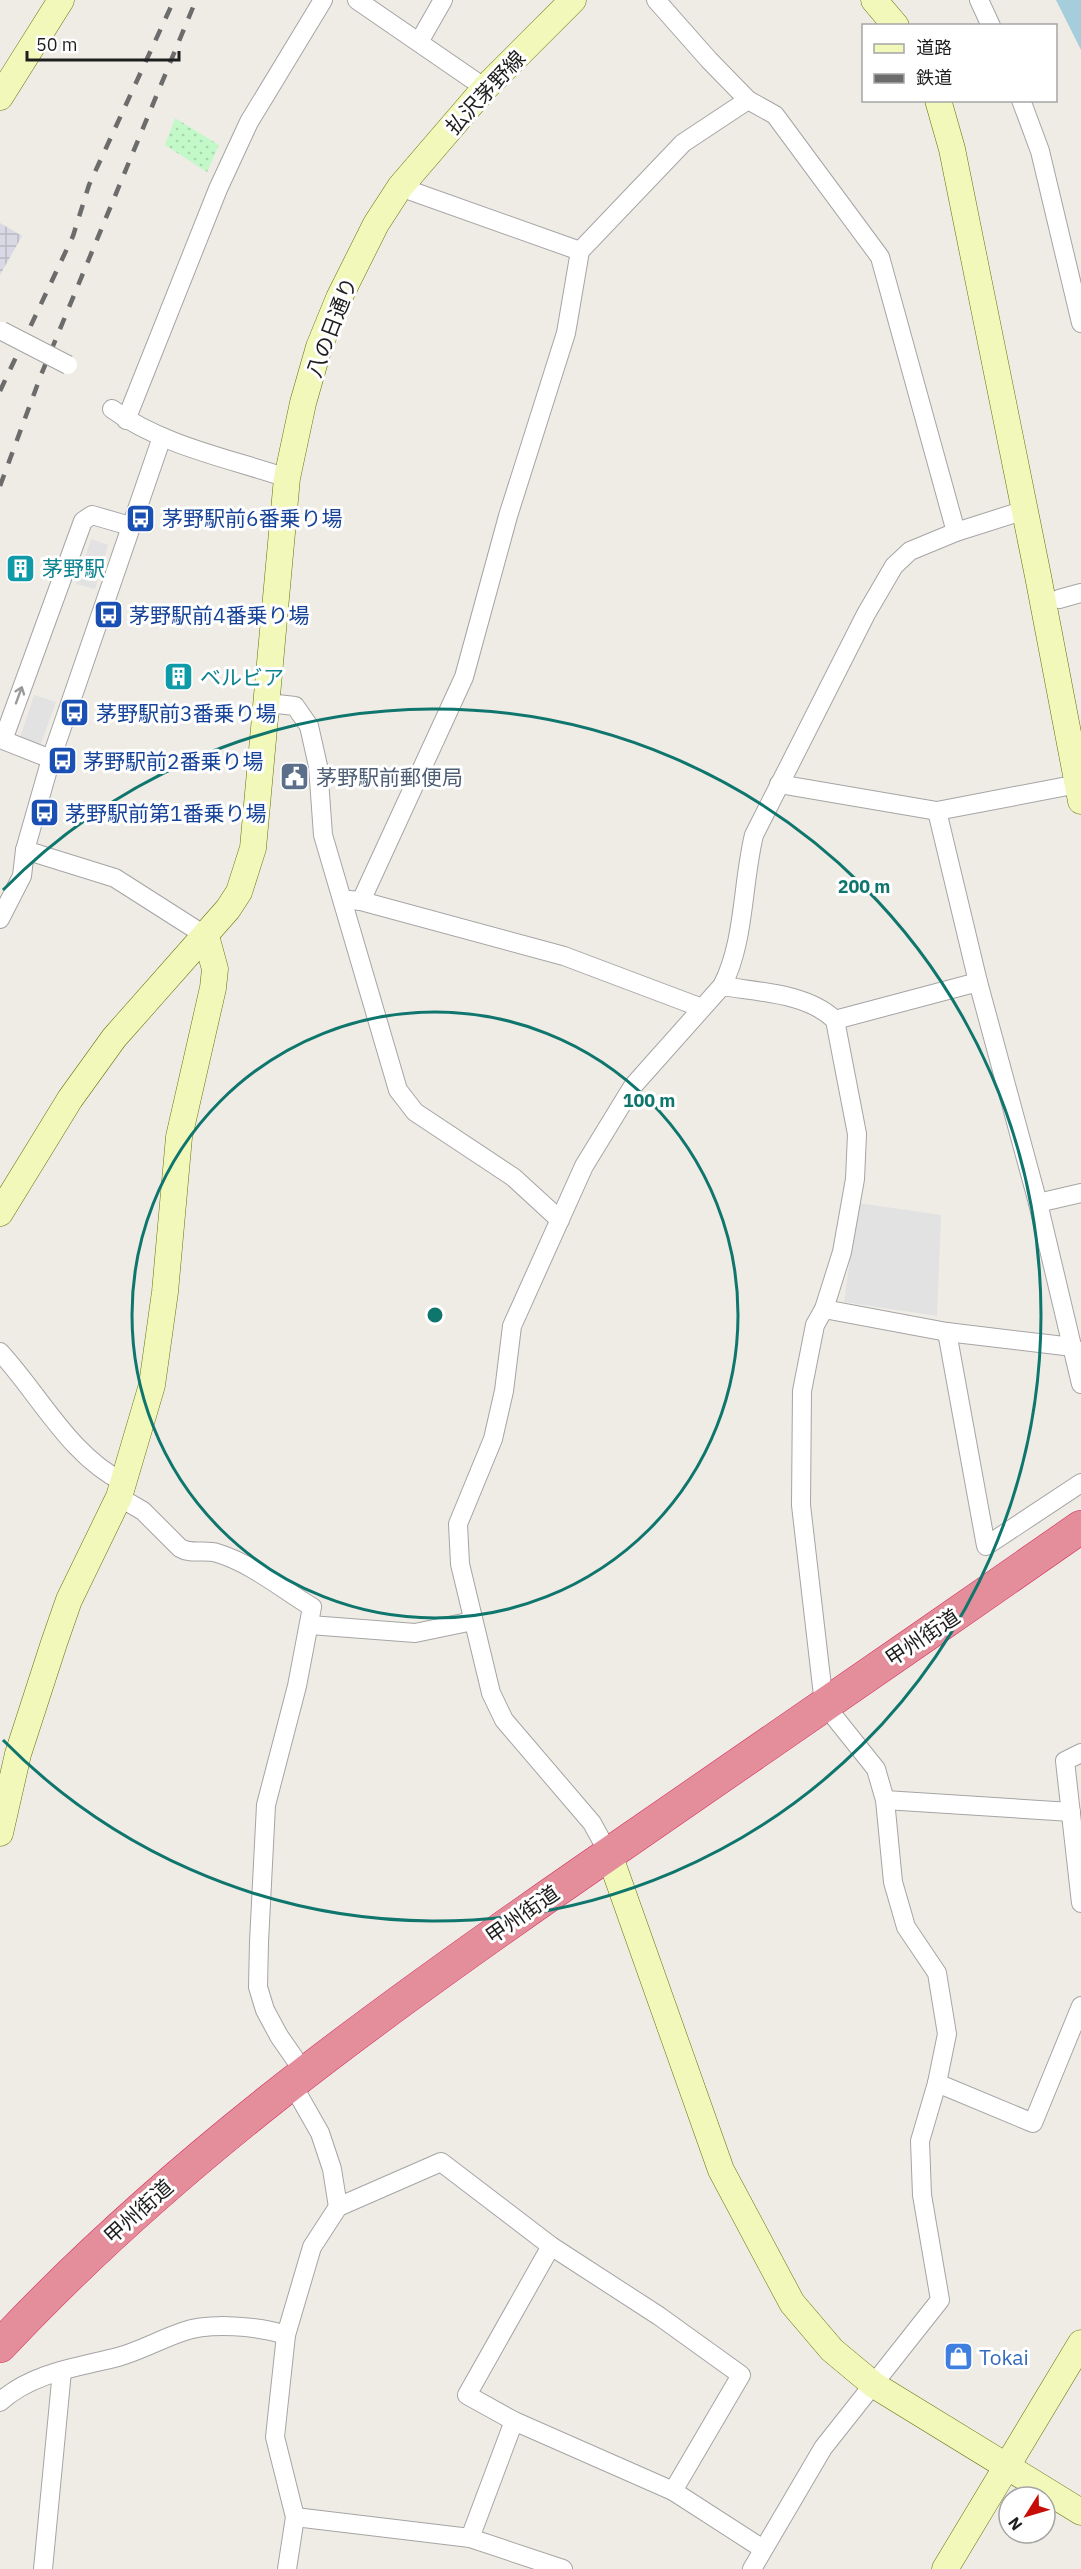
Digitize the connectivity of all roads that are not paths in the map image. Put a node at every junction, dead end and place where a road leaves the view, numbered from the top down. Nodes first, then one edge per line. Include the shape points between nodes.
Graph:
1 (61, 0) edge
2 (323, 0) edge
3 (443, 0) edge
4 (573, 0) edge
5 (656, 0) edge
6 (874, 0) edge
7 (978, 0) edge
8 (363, 2) edge
9 (894, 24) edge
10 (990, 24) edge
11 (419, 42) junction
12 (486, 88) junction
13 (0, 97) edge
14 (748, 100) junction
15 (939, 102) edge
16 (1022, 102) edge
17 (400, 187) junction
18 (580, 251) junction
19 (1081, 323) edge
20 (2, 331) dead end
21 (68, 365) dead end
22 (162, 437) junction
23 (287, 478) junction
24 (1025, 510) junction
25 (130, 526) junction
26 (956, 532) junction
27 (1081, 593) edge
28 (1059, 599) dead end
29 (268, 703) junction
30 (1075, 737) edge
31 (51, 759) junction
32 (779, 784) junction
33 (1079, 793) edge
34 (937, 811) junction
35 (25, 850) junction
36 (341, 899) junction
37 (361, 901) junction
38 (0, 919) edge
39 (206, 936) junction
40 (978, 982) junction
41 (722, 986) junction
42 (702, 1008) junction
43 (835, 1020) junction
44 (1081, 1193) edge
45 (1038, 1203) junction
46 (0, 1213) edge
47 (560, 1220) junction
48 (824, 1309) junction
49 (947, 1332) junction
50 (1073, 1347) junction
51 (0, 1353) edge
52 (1081, 1384) edge
53 (1081, 1483) edge
54 (121, 1490) junction
55 (1081, 1527) edge
56 (473, 1621) junction
57 (310, 1625) junction
58 (824, 1704) junction
59 (1081, 1753) edge
60 (5, 1784) edge
61 (885, 1800) junction
62 (1071, 1812) junction
63 (0, 1833) edge
64 (609, 1854) junction
65 (1081, 1903) edge
66 (1081, 2006) edge
67 (298, 2077) junction
68 (937, 2083) junction
69 (338, 2207) junction
70 (550, 2246) junction
71 (286, 2335) junction
72 (1081, 2343) edge
73 (0, 2346) edge
74 (62, 2371) junction
75 (874, 2385) junction
76 (0, 2402) edge
77 (514, 2421) junction
78 (1006, 2468) junction
79 (673, 2490) junction
80 (1081, 2512) edge
81 (295, 2517) junction
82 (470, 2538) junction
83 (764, 2548) junction
84 (43, 2569) edge
85 (287, 2569) edge
86 (563, 2569) edge
87 (752, 2569) edge
88 (945, 2569) edge

1 - 13 street
2 - 22 street via 249,122 119,415
3 - 11 street
4 - 12 street, 払沢茅野線
5 - 14 street
6 - 9 street
7 - 10 street
8 - 11 street
11 - 12 street
12 - 17 street, 払沢茅野線
14 - 18 street via 683,143
14 - 26 street via 774,116 880,257
15 - 24 street via 952,149
16 - 19 street via 1040,151
17 - 18 street
17 - 23 street, 八の日通り via 376,224 335,307 303,403
18 - 37 street via 566,333 508,516 464,677
20 - 21 street, bridge
22 - 23 street
22 - 25 street
23 - 29 street
24 - 26 street
24 - 30 street
25 - 31 street
31 -> 25 street via 3,740 83,521 92,514
26 - 32 street via 910,551 894,566
27 - 28 street
29 - 36 street via 294,706 309,726 318,766 323,835
29 - 39 street via 253,848 239,892
30 - 33 street
31 - 35 street
32 - 34 street
32 - 41 street via 754,835 732,966
33 - 34 street
34 - 40 street
35 - 38 street via 22,876
35 - 39 street via 115,878
36 - 37 street
36 - 47 street via 404,1101 513,1177
37 - 42 street via 564,956
39 - 46 street via 114,1038 70,1099
39 - 54 street via 214,969 213,988 178,1137 165,1292 152,1385
40 - 43 street
40 - 45 street
41 - 42 street
41 - 43 street via 795,999 823,1008
42 - 47 street via 633,1086 584,1166
43 - 48 street via 857,1134 855,1179 842,1252
44 - 45 street
45 - 50 street
47 - 56 street via 512,1326 493,1439 458,1524 460,1564
48 - 49 street
48 - 58 street via 815,1325 802,1391 801,1505
49 - 50 street
49 - 53 street via 986,1546
50 - 52 street
51 - 54 street via 67,1434
54 - 57 street via 180,1548 187,1552 214,1552 235,1560 312,1607
54 - 60 street via 69,1600
55 - 58 highway, 甲州街道
56 - 57 street via 415,1633
56 - 64 street via 491,1693 504,1720 592,1823
57 - 67 street via 266,1805 259,1942 258,1987
58 - 61 street via 876,1769
58 - 64 highway, 甲州街道
59 - 62 street via 1065,1761
60 - 63 street
61 - 62 street
61 - 68 street via 893,1882 906,1927 938,1973 948,2034
62 - 65 street
64 - 67 highway, 甲州街道 via 431,1977
64 - 75 street via 721,2170 792,2302 832,2350
66 - 68 street via 1033,2123
67 - 69 street via 332,2169
67 - 73 highway, 甲州街道 via 166,2185 49,2294
68 - 75 street via 920,2141 922,2195 940,2300
69 - 70 street via 441,2162
69 - 71 street via 312,2247
70 - 77 street via 467,2395
70 - 79 street via 741,2375
71 - 74 street via 236,2326 185,2331 121,2356
71 - 81 street via 275,2437
72 - 78 street
74 - 76 street via 38,2379
74 - 84 street
75 - 78 street
75 - 83 street via 823,2448
77 - 79 street
77 - 82 street
78 - 80 street
78 - 88 street
79 - 83 street
81 - 82 street
81 - 85 street
82 - 86 street
83 - 87 street

